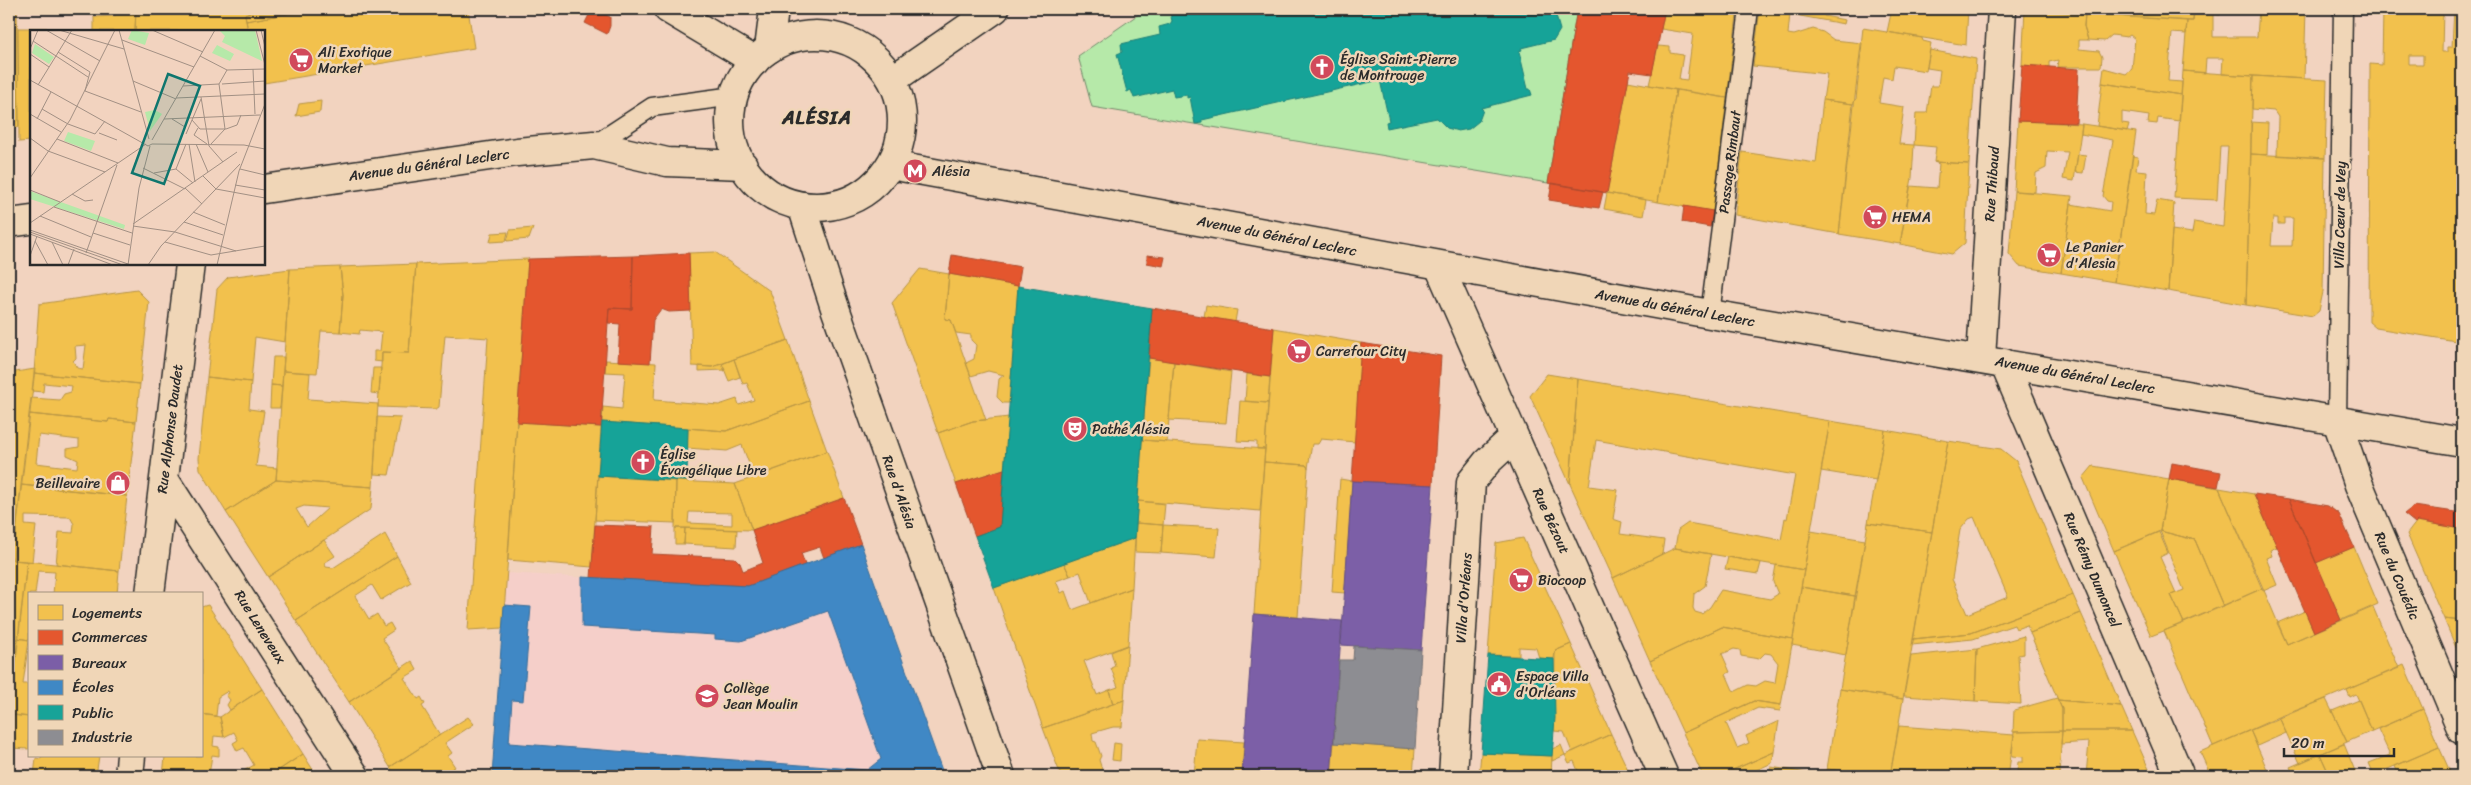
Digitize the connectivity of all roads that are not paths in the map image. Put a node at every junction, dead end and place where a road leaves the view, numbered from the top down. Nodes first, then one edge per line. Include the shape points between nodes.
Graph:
1 (668, 9) edge
2 (774, 9) edge
3 (994, 9) edge
4 (1749, 9) edge
5 (2002, 9) edge
6 (2343, 9) edge
7 (762, 55) junction
8 (892, 80) junction
9 (734, 96) junction
10 (594, 145) junction
11 (743, 164) junction
12 (890, 164) junction
13 (265, 189) edge
14 (802, 206) junction
15 (30, 220) edge
16 (9, 224) edge
17 (190, 265) edge
18 (1439, 266) junction
19 (1710, 314) junction
20 (1993, 361) junction
21 (2337, 420) junction
22 (1514, 437) junction
23 (2462, 442) edge
24 (164, 479) junction
25 (150, 592) edge
26 (2462, 730) edge
27 (131, 758) edge
28 (129, 776) edge
29 (354, 776) edge
30 (1001, 776) edge
31 (1453, 776) edge
32 (1664, 776) edge
33 (2180, 776) edge

1 - 7 main road
2 - 7 main road
3 - 8 main road
4 - 19 lane, Passage Rimbaut
5 - 20 main road, Rue Thibaud
6 - 21 lane, Villa Cœur de Vey
7 - 8 main road via 784,41 801,36 837,37 869,53
7 - 9 main road via 745,71
8 - 12 main road via 900,105 901,131
9 - 10 lane, Avenue du Général Leclerc via 652,107
9 - 11 main road via 730,122 735,148
10 - 11 main road, Avenue du Général Leclerc via 667,162
10 - 13 main road, Avenue du Général Leclerc via 517,152
11 - 14 main road via 758,184 771,194
12 - 14 main road via 882,176 859,195 831,205
12 - 18 main road, Avenue du Général Leclerc
14 - 30 main road, Rue d'Alésia
15 - 16 main road
17 - 24 main road, Rue Alphonse Daudet
18 - 19 main road, Avenue du Général Leclerc
18 - 22 main road, Rue Bézout
19 - 20 main road, Avenue du Général Leclerc
20 - 21 main road, Avenue du Général Leclerc
20 - 33 main road, Rue Rémy Dumoncel
21 - 23 main road, Avenue du Général Leclerc
21 - 26 main road, Rue du Couédic via 2359,485
22 - 31 main road, Villa d'Orléans via 1471,482
22 - 32 main road, Rue Bézout
24 - 25 main road, Rue Alphonse Daudet
24 - 29 main road, Rue Leneveux
27 - 28 main road

